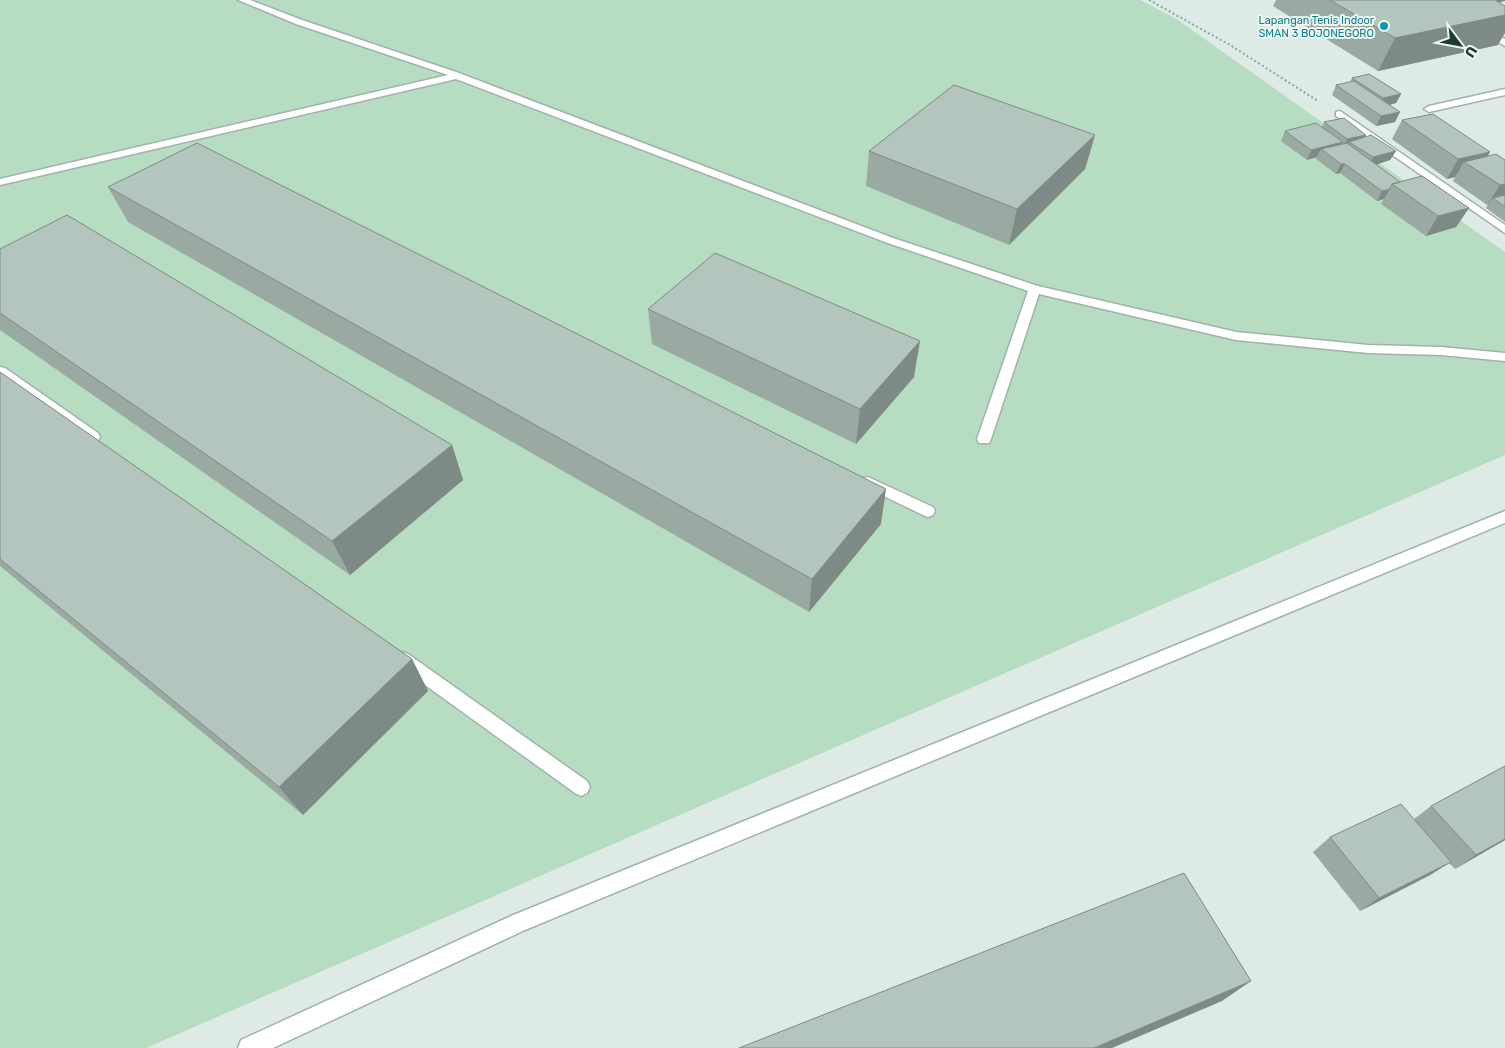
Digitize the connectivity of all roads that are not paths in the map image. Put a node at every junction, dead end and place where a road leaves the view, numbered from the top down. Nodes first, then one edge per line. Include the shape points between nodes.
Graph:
1 (242, 0) edge
2 (1473, 24) edge
3 (1505, 43) edge
4 (457, 76) junction
5 (1505, 92) edge
6 (1429, 109) dead end
7 (1340, 114) road end
8 (177, 141) junction
9 (195, 150) edge
10 (0, 182) edge
11 (1505, 230) edge
12 (1035, 289) junction
13 (1505, 357) edge
14 (0, 370) edge
15 (984, 439) dead end
16 (105, 446) edge
17 (856, 476) edge
18 (928, 511) dead end
19 (1505, 517) edge
20 (388, 648) edge
21 (581, 788) dead end
22 (249, 1048) edge

1 - 4 street
2 - 3 street
4 - 8 street
4 - 12 street via 889,240
5 - 6 street
7 - 11 street
8 - 9 street
8 - 10 street
12 - 13 street via 1236,336 1368,349
12 - 15 street
14 - 16 street
17 - 18 street
19 - 22 street via 518,923
20 - 21 street

